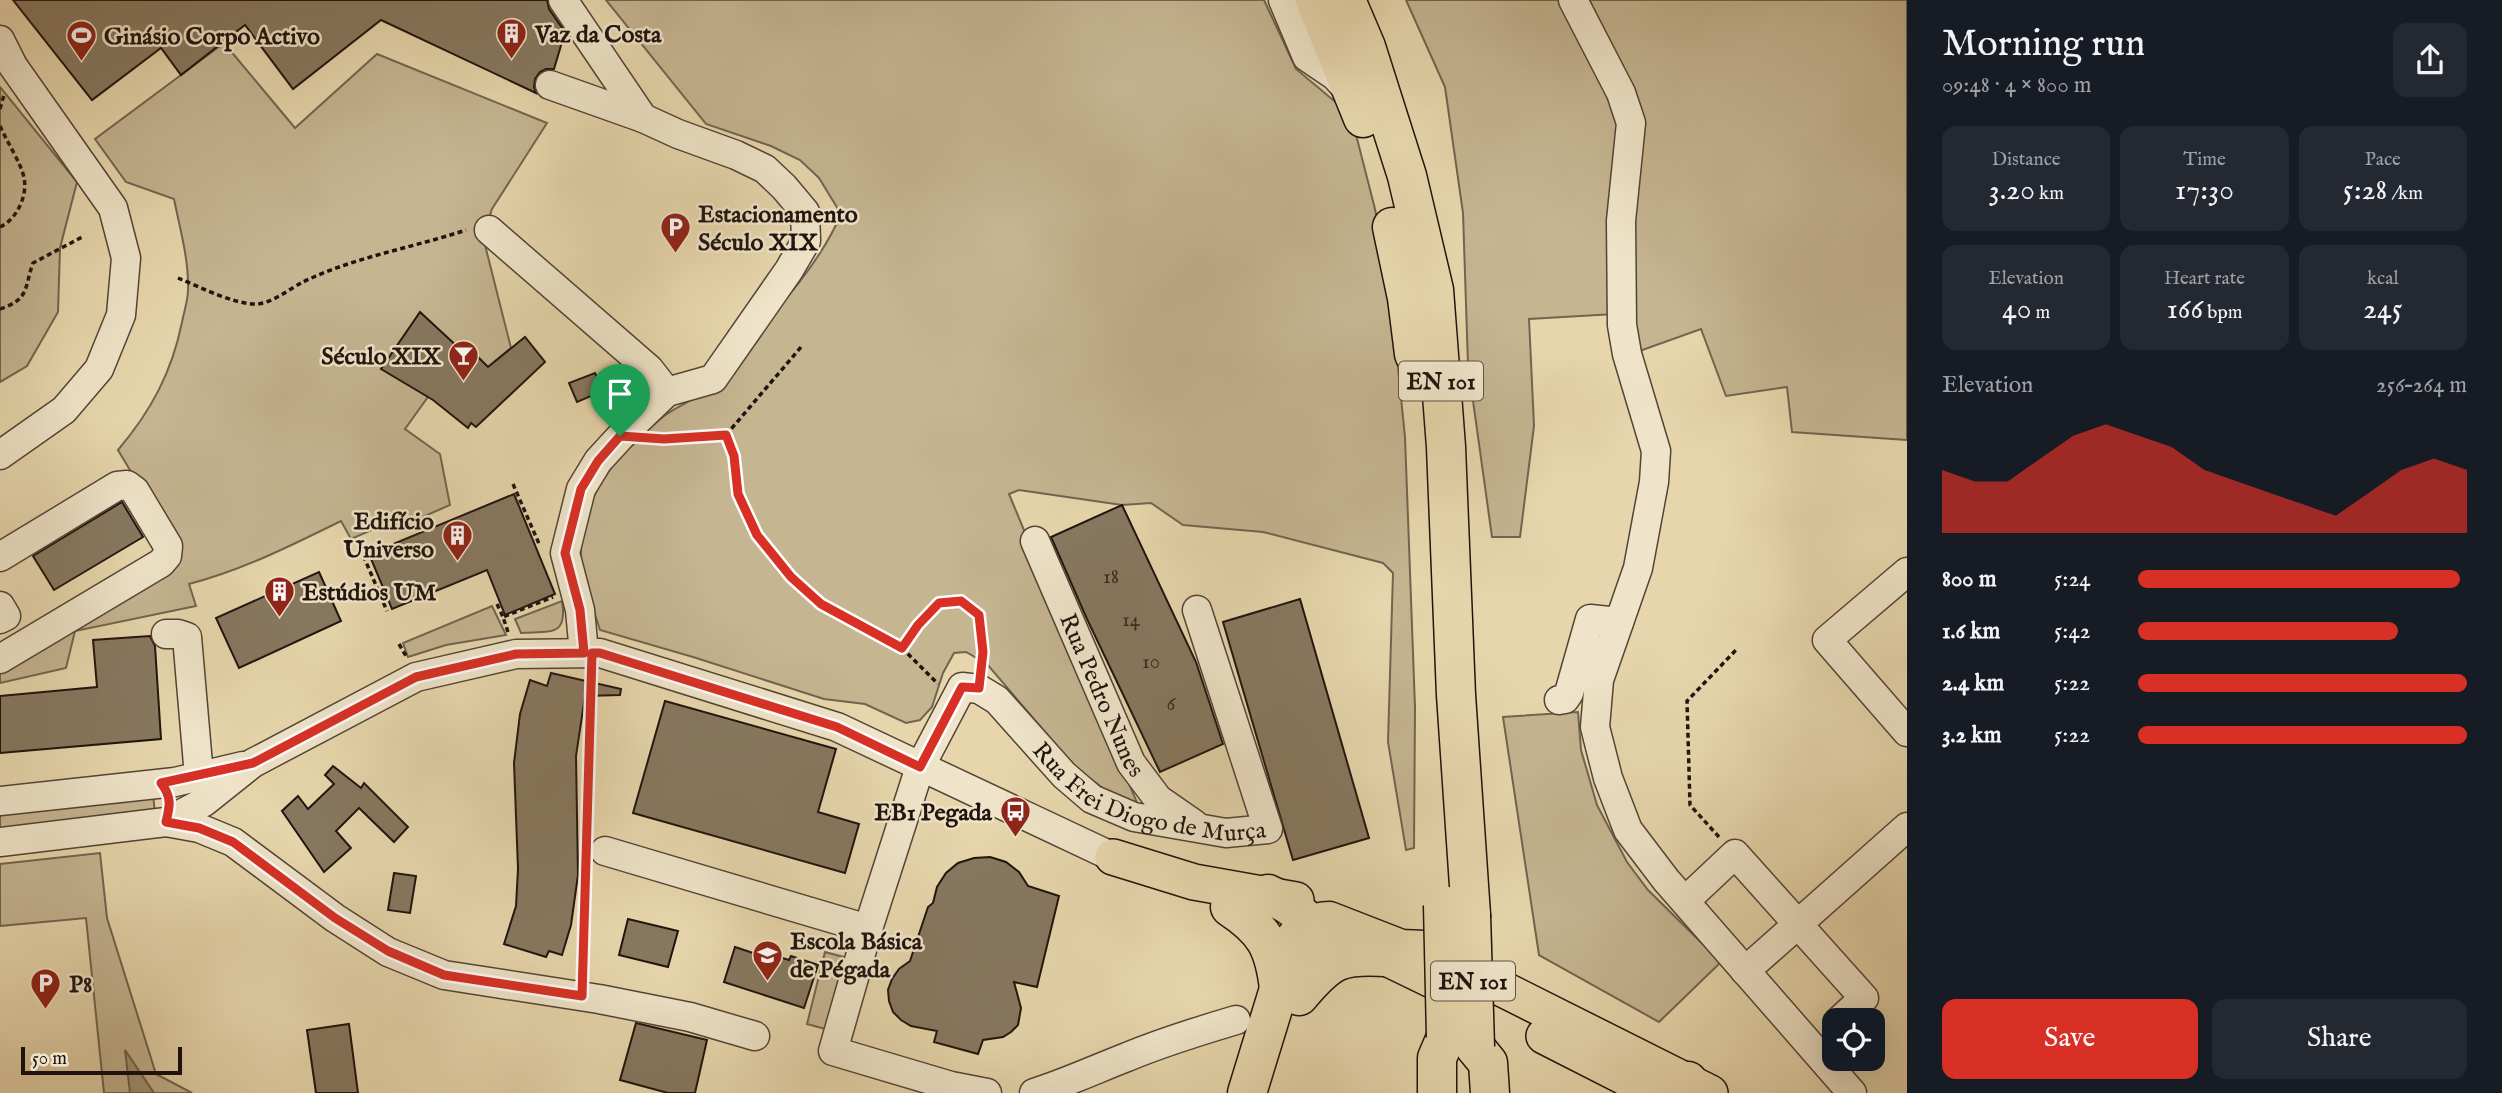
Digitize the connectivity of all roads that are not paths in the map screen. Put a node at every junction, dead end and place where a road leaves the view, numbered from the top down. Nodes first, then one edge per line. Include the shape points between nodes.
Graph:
1 (563, 0) edge
2 (1283, 0) edge
3 (1315, 0) edge
4 (1346, 0) edge
5 (1573, 0) edge
6 (0, 40) edge
7 (7, 61) edge
8 (550, 85) dead end
9 (1358, 100) junction
10 (643, 118) junction
11 (489, 230) road end
12 (667, 392) junction
13 (0, 455) edge
14 (1035, 541) dead end
15 (0, 557) edge
16 (1907, 572) edge
17 (0, 606) edge
18 (1197, 610) dead end
19 (0, 619) edge
20 (1619, 622) junction
21 (166, 634) dead end
22 (588, 653) junction
23 (0, 659) edge
24 (1559, 701) dead end
25 (1907, 732) edge
26 (920, 767) junction
27 (161, 783) junction
28 (221, 786) junction
29 (0, 801) edge
30 (166, 822) junction
31 (1907, 827) edge
32 (1199, 828) junction
33 (0, 842) edge
34 (233, 842) junction
35 (592, 852) road end
36 (1112, 857) junction
37 (1268, 894) junction
38 (1685, 901) junction
39 (1230, 907) junction
40 (1457, 910) junction
41 (1798, 924) junction
42 (1309, 926) junction
43 (868, 929) junction
44 (1425, 950) junction
45 (1387, 957) junction
46 (1745, 971) junction
47 (1289, 992) junction
48 (1853, 1008) edge
49 (1236, 1020) dead end
50 (755, 1036) dead end
51 (1822, 1036) edge
52 (1461, 1042) junction
53 (1811, 1046) junction
54 (1671, 1089) edge
55 (987, 1093) edge
56 (1034, 1093) edge
57 (1247, 1093) edge
58 (1271, 1093) edge
59 (1437, 1093) edge
60 (1448, 1093) edge
61 (1475, 1093) edge
62 (1490, 1093) edge
63 (1852, 1093) edge

1 - 10 street
2 - 9 street via 1307,57 1335,76
3 - 9 highway, EN 101
4 - 40 highway, EN 101 via 1366,47 1407,176 1434,290 1456,695
5 - 20 street via 1621,93 1631,123 1621,221 1622,325 1656,451 1638,568
6 - 7 street
7 - 13 street via 113,208 126,258 121,315 99,369 64,410
8 - 10 street
9 - 40 highway, EN 101 via 1398,251 1413,343
10 - 12 street via 765,169 804,212 806,240 801,250 713,379
11 - 12 street via 649,369
12 - 22 street via 620,436 581,489 565,553
14 - 32 street, Rua Pedro Nunes via 1131,763 1158,799
15 - 23 street via 117,486 127,485 135,491 159,533 149,552 118,570 96,602
16 - 25 street via 1827,640
17 - 19 street via 6,616
18 - 32 street, Rua Frei Diogo de Murça via 1268,829 1226,833
20 - 24 street via 1590,619 1569,693
20 - 38 street via 1598,680 1595,727 1628,830
21 - 28 street via 187,637
22 - 26 street via 837,727
22 - 28 street via 516,654 416,677
26 - 32 street, Rua Frei Diogo de Murça via 967,694 998,700 1064,775 1092,799 1134,817
26 - 36 street
26 - 43 street
27 - 28 street
27 - 29 street
27 - 30 street via 171,803
28 - 30 street
28 - 34 street via 222,826
30 - 33 street
30 - 34 street via 199,828
31 - 41 street
34 - 50 street via 335,918 388,951 444,975 690,1017
35 - 43 street
36 - 37 main road via 1194,882
36 - 39 main road via 1165,887
37 - 42 highway via 1290,904
37 - 44 main road via 1342,913
38 - 41 street via 1735,854
38 - 46 street
39 - 42 main road
39 - 47 highway via 1268,942
40 - 52 highway, EN 101, bridge
41 - 46 street
41 - 48 street via 1864,998
42 - 44 highway via 1329,921 1401,949
42 - 45 main road
42 - 47 highway via 1294,940
43 - 55 street via 833,1051
44 - 54 main road
45 - 47 highway via 1351,956 1334,962
45 - 54 main road
46 - 53 street
47 - 57 highway
47 - 58 highway
49 - 56 street
51 - 53 street
52 - 59 highway via 1437,1058
52 - 60 highway, EN 101
52 - 61 highway, EN 101
52 - 62 highway via 1488,1063
53 - 63 street

